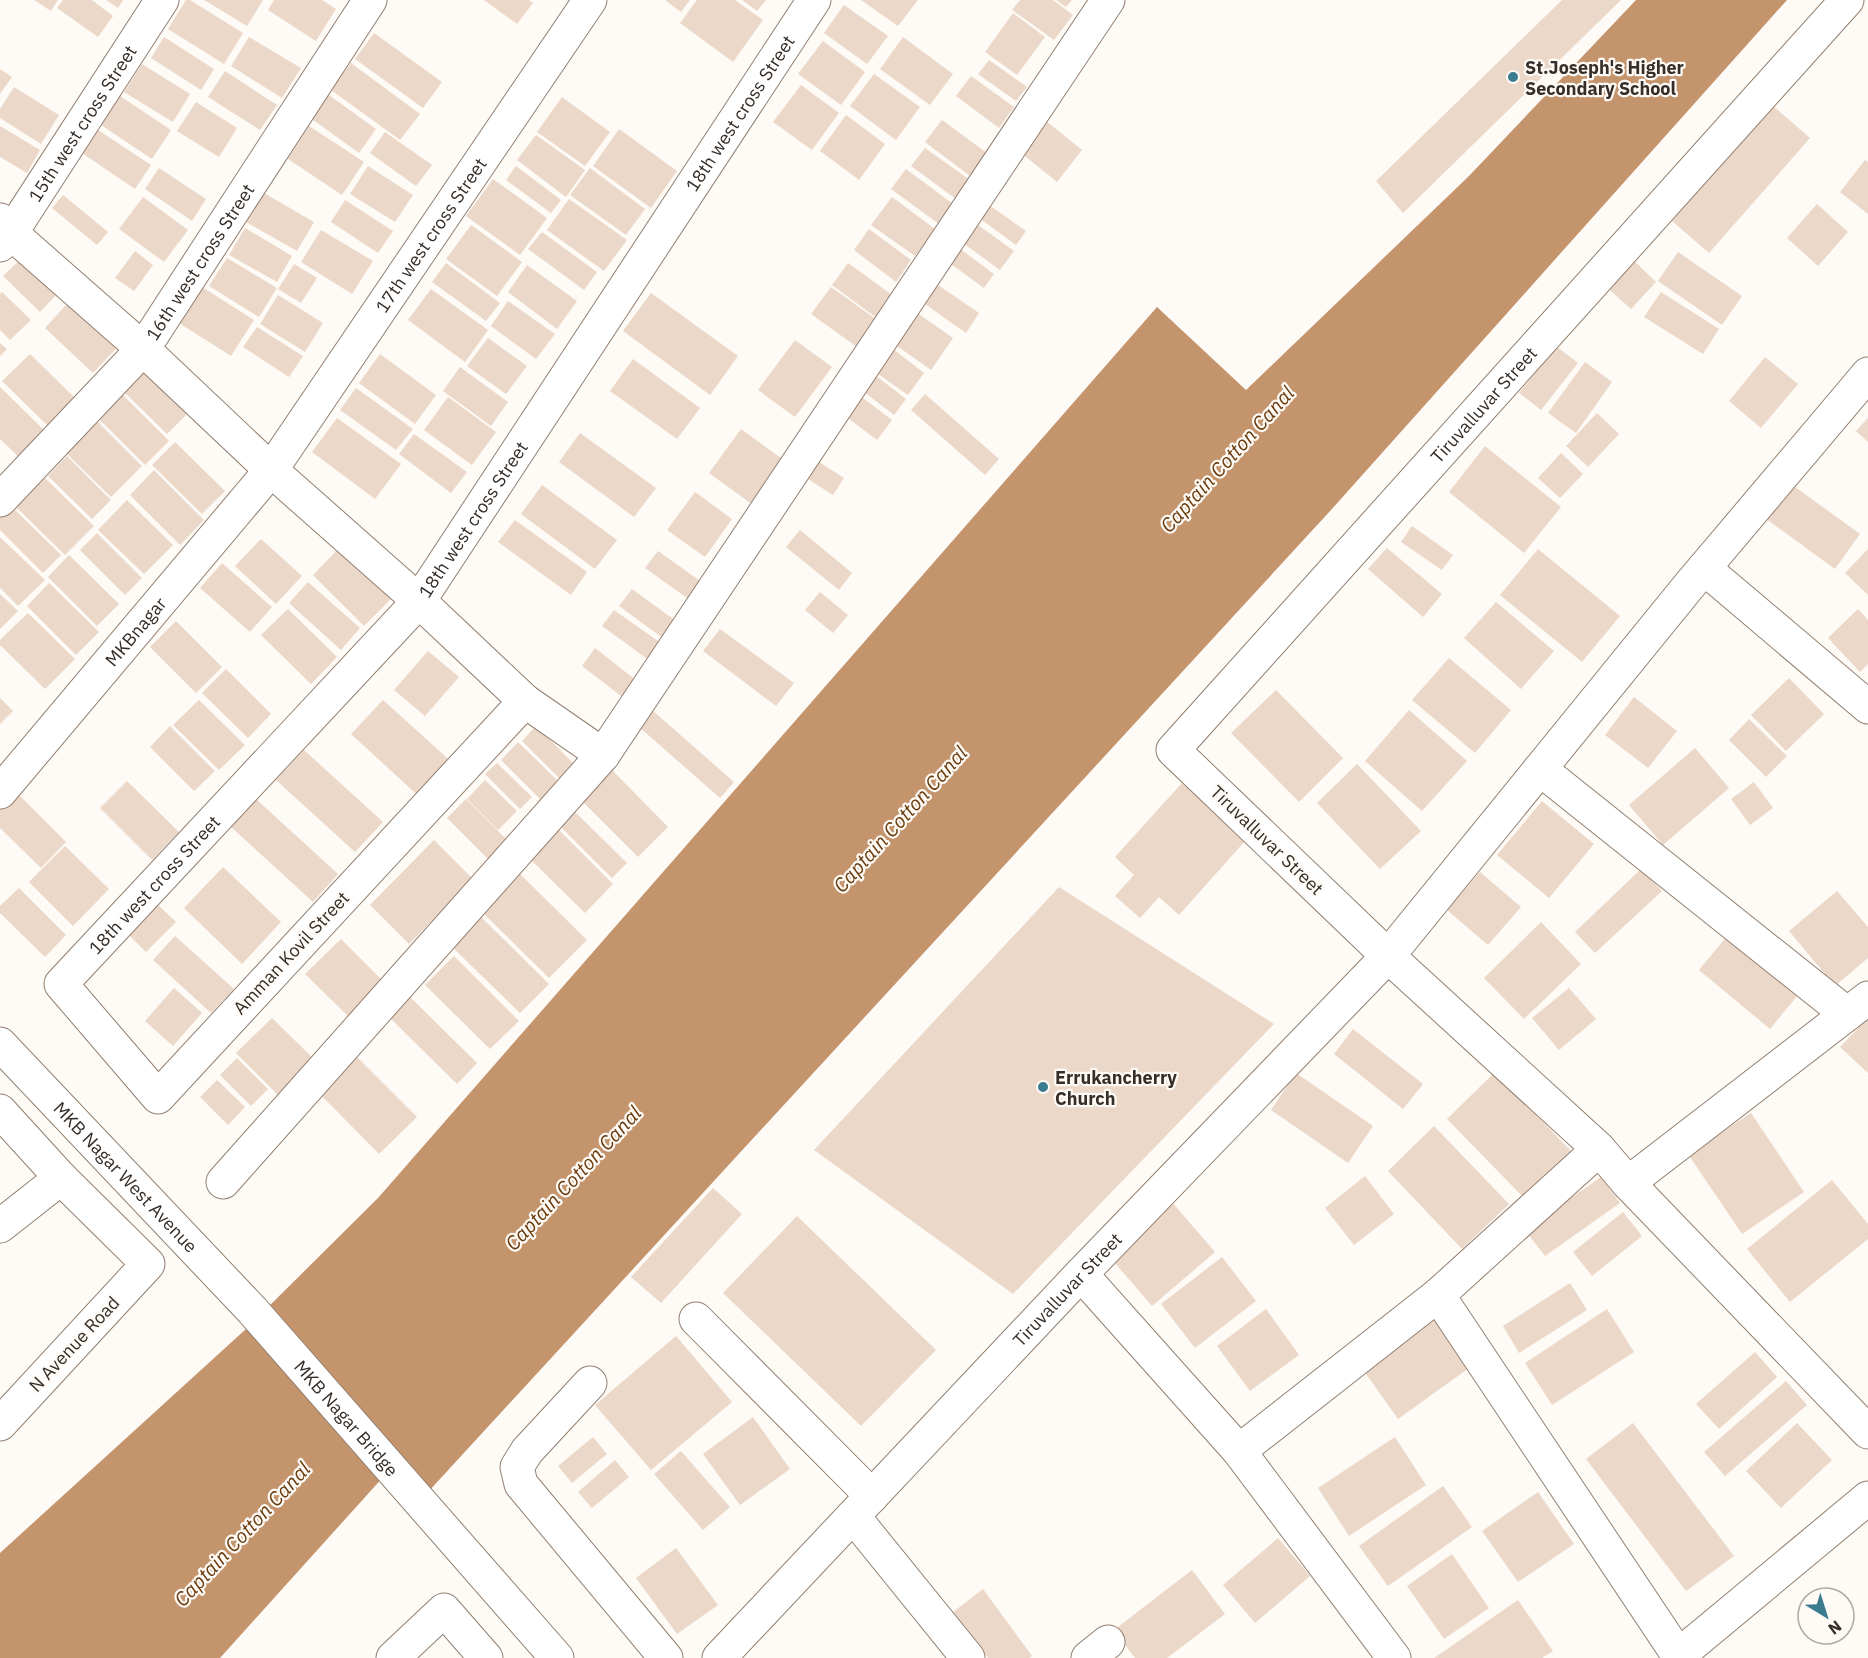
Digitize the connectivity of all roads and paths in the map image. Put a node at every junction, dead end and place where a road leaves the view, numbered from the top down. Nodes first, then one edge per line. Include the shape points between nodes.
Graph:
1 (162, 0) edge
2 (370, 0) edge
3 (590, 0) edge
4 (814, 0) edge
5 (1108, 0) edge
6 (1847, 0) edge
7 (4, 233) edge
8 (144, 349) junction
9 (1868, 374) edge
10 (271, 470) junction
11 (0, 500) edge
12 (1704, 568) junction
13 (419, 601) junction
14 (525, 701) junction
15 (1868, 707) edge
16 (603, 755) junction
17 (1540, 769) junction
18 (0, 792) edge
19 (1388, 956) junction
20 (61, 984) joint
21 (1857, 1006) edge
22 (0, 1044) edge
23 (0, 1111) edge
24 (1599, 1149) junction
25 (61, 1178) junction
26 (223, 1182) dead end
27 (1628, 1183) junction
28 (0, 1226) edge
29 (1081, 1274) junction
30 (1438, 1295) junction
31 (252, 1310) joint
32 (696, 1319) dead end
33 (590, 1383) dead end
34 (0, 1424) edge
35 (1868, 1432) edge
36 (1239, 1451) junction
37 (1868, 1498) edge
38 (862, 1506) junction
39 (1679, 1657) edge
40 (393, 1658) edge
41 (486, 1658) edge
42 (557, 1658) edge
43 (666, 1658) edge
44 (719, 1658) edge
45 (968, 1658) edge
46 (1394, 1658) edge

1 - 7 street, 15th west cross Street
2 - 8 street, 16th west cross Street
3 - 10 street, 17th west cross Street
4 - 13 street, 18th west cross Street
5 - 16 street
6 - 19 street, Tiruvalluvar Street via 1173,750
7 - 8 street
8 - 10 street
8 - 11 street, 16th west cross Street
9 - 12 street
10 - 13 street
10 - 18 street, MKBnagar
12 - 15 street
12 - 17 street
13 - 14 street
13 - 20 street, 18th west cross Street
14 - 16 street
14 - 20 street, Amman Kovil Street via 158,1097
16 - 26 street
17 - 19 street
17 - 21 street
19 - 24 street
19 - 29 street, Tiruvalluvar Street
21 - 27 street
22 - 31 street, MKB Nagar West Avenue
23 - 25 street
24 - 27 street
24 - 30 street
25 - 28 street
25 - 34 street, N Avenue Road via 148,1264
27 - 35 street
29 - 36 street
29 - 38 street, Tiruvalluvar Street
30 - 36 street
30 - 39 street
31 - 42 street, MKB Nagar Bridge
32 - 38 street
33 - 43 street via 526,1451 517,1467 520,1484
36 - 46 street
37 - 39 street
38 - 44 street, Tiruvalluvar Street
38 - 45 street
40 - 41 street via 444,1610

